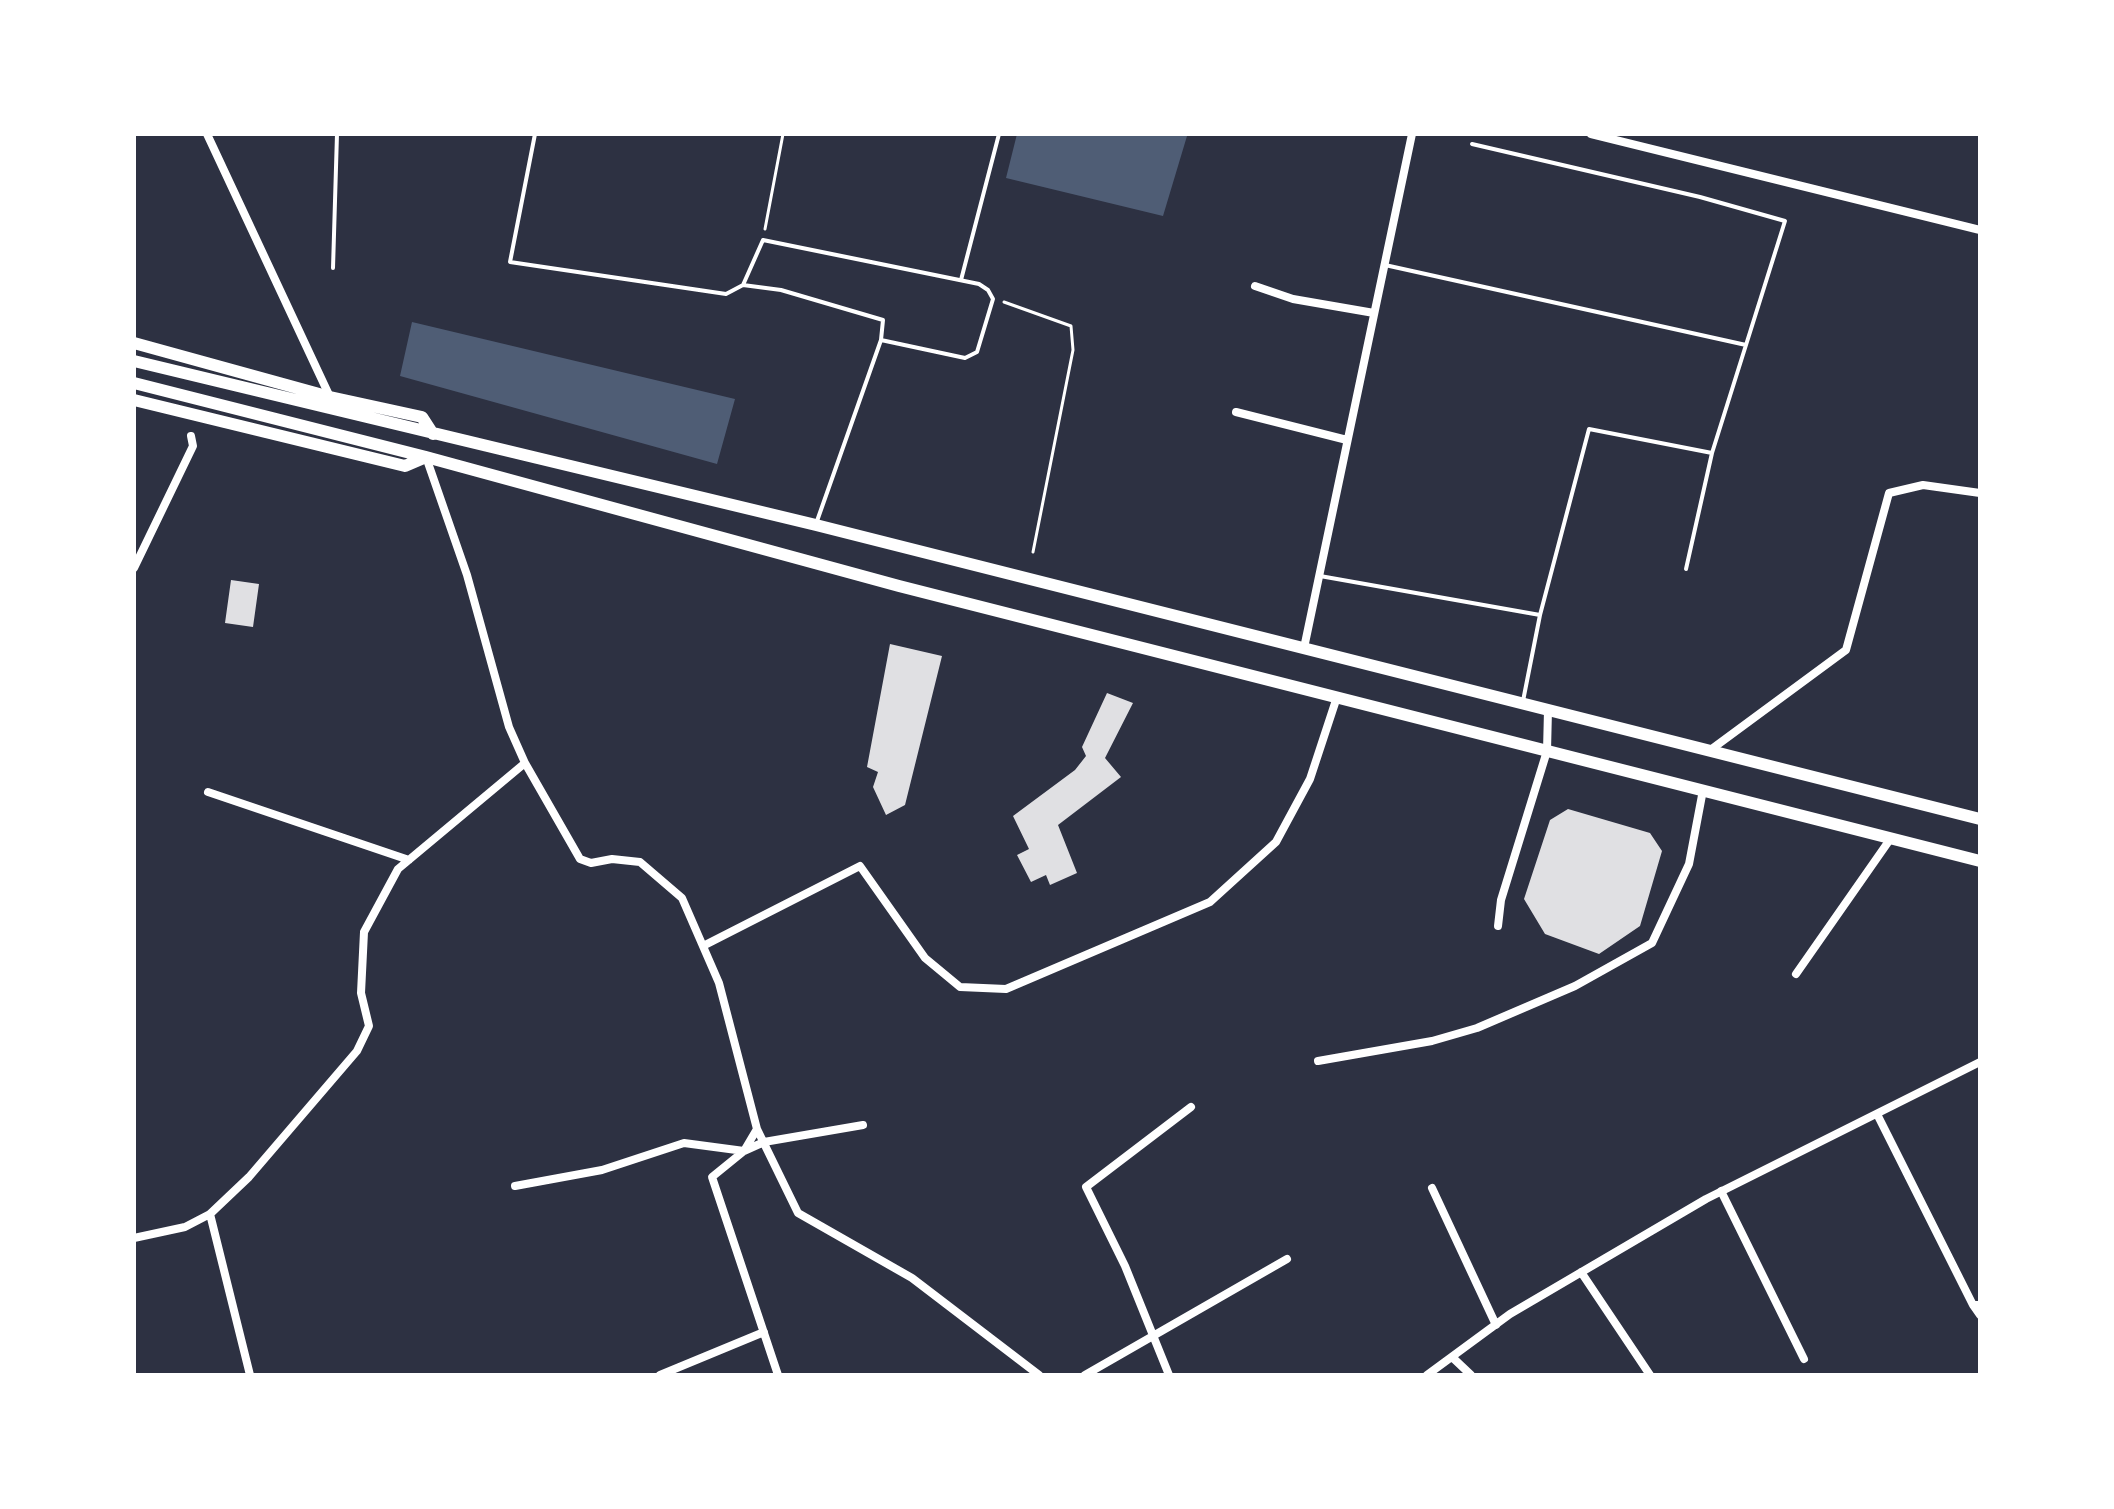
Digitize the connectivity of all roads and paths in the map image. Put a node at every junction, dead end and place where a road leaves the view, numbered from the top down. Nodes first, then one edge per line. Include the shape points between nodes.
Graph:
1 (207, 134) edge
2 (337, 134) edge
3 (535, 134) edge
4 (783, 134) edge
5 (999, 134) edge
6 (1412, 134) edge
7 (1591, 134) edge
8 (1472, 144) dead end
9 (1980, 230) edge
10 (763, 240) junction
11 (1384, 265) junction
12 (333, 268) dead end
13 (961, 280) junction
14 (743, 285) junction
15 (1255, 286) dead end
16 (993, 299) junction
17 (1374, 313) junction
18 (881, 340) junction
19 (134, 343) edge
20 (1746, 345) junction
21 (134, 361) edge
22 (134, 383) edge
23 (330, 397) junction
24 (134, 400) edge
25 (1236, 412) dead end
26 (433, 434) junction
27 (191, 436) dead end
28 (1347, 440) junction
29 (1712, 453) junction
30 (426, 457) junction
31 (1980, 493) edge
32 (816, 525) junction
33 (1033, 552) dead end
34 (134, 568) edge
35 (1686, 569) dead end
36 (1319, 576) junction
37 (1540, 615) junction
38 (1304, 648) junction
39 (1337, 697) junction
40 (1522, 703) junction
41 (1548, 710) junction
42 (1547, 751) junction
43 (1709, 751) junction
44 (525, 763) junction
45 (1703, 790) junction
46 (208, 792) dead end
47 (1980, 819) edge
48 (1891, 838) junction
49 (409, 860) junction
50 (1980, 861) edge
51 (1498, 926) dead end
52 (703, 946) junction
53 (1796, 974) dead end
54 (1318, 1061) dead end
55 (1980, 1062) edge
56 (1191, 1107) dead end
57 (1877, 1114) junction
58 (863, 1125) dead end
59 (757, 1129) junction
60 (764, 1142) junction
61 (744, 1151) junction
62 (515, 1186) dead end
63 (1432, 1188) dead end
64 (1721, 1191) junction
65 (210, 1214) junction
66 (134, 1238) edge
67 (1287, 1259) dead end
68 (1581, 1272) junction
69 (1977, 1305) edge
70 (1980, 1315) edge
71 (1496, 1325) junction
72 (764, 1332) junction
73 (1153, 1337) junction
74 (1452, 1357) junction
75 (1804, 1359) dead end
76 (250, 1375) edge
77 (660, 1375) edge
78 (778, 1375) edge
79 (1039, 1375) edge
80 (1085, 1375) edge
81 (1169, 1375) edge
82 (1427, 1375) edge
83 (1471, 1375) edge
84 (1650, 1375) edge

1 - 23 street
2 - 12 lane
3 - 14 lane via 510,262 701,293 726,294
4 - 10 path
5 - 13 lane
6 - 11 street
7 - 9 street
8 - 20 lane via 1785,221
10 - 13 lane
10 - 14 lane
11 - 17 street
11 - 20 lane
13 - 16 lane via 979,284
14 - 18 lane via 781,290 883,320
15 - 17 street via 1293,299
16 - 18 lane via 977,352 965,358
16 - 33 path via 1071,326 1073,350
17 - 28 street
18 - 32 lane
19 - 23 main road
20 - 29 lane
21 - 26 main road
22 - 30 main road
23 - 26 main road via 422,417
24 - 30 main road via 405,466
25 - 28 street
26 - 32 main road
27 - 34 street via 193,446
28 - 36 street
29 - 35 lane
29 - 37 lane via 1589,429
30 - 39 main road via 899,586
30 - 44 street via 467,575 509,727
31 - 43 street via 1923,485 1889,493 1846,650
32 - 38 main road
36 - 37 lane
36 - 38 street
37 - 40 lane
38 - 40 main road
39 - 42 main road
39 - 52 street via 1310,779 1276,842 1210,902 1006,989 960,987 925,958 860,866
40 - 41 main road
41 - 42 street
41 - 43 main road
42 - 45 main road
42 - 51 street via 1501,900
43 - 47 main road
44 - 49 street
44 - 52 street via 580,859 640,862 658,874 682,898
45 - 48 main road
45 - 54 street via 1689,864 1652,943 1575,986 1477,1028
46 - 49 street
48 - 50 main road
48 - 53 street
49 - 65 street via 398,869 364,932 361,993 369,1026 357,1051 249,1177
52 - 59 street via 719,983
55 - 57 street
56 - 73 street via 1086,1187
57 - 64 street
57 - 69 street
58 - 60 street
59 - 60 street
59 - 61 street
60 - 61 street
60 - 79 street via 798,1213 912,1278
61 - 62 street via 684,1143 602,1170
61 - 72 street via 712,1177
63 - 71 street
64 - 68 street
64 - 75 street
65 - 66 street via 185,1227
65 - 76 street
67 - 73 street
68 - 71 street
68 - 84 street
69 - 70 street
71 - 74 street
72 - 77 street
72 - 78 street
73 - 80 street
73 - 81 street
74 - 82 street
74 - 83 street

